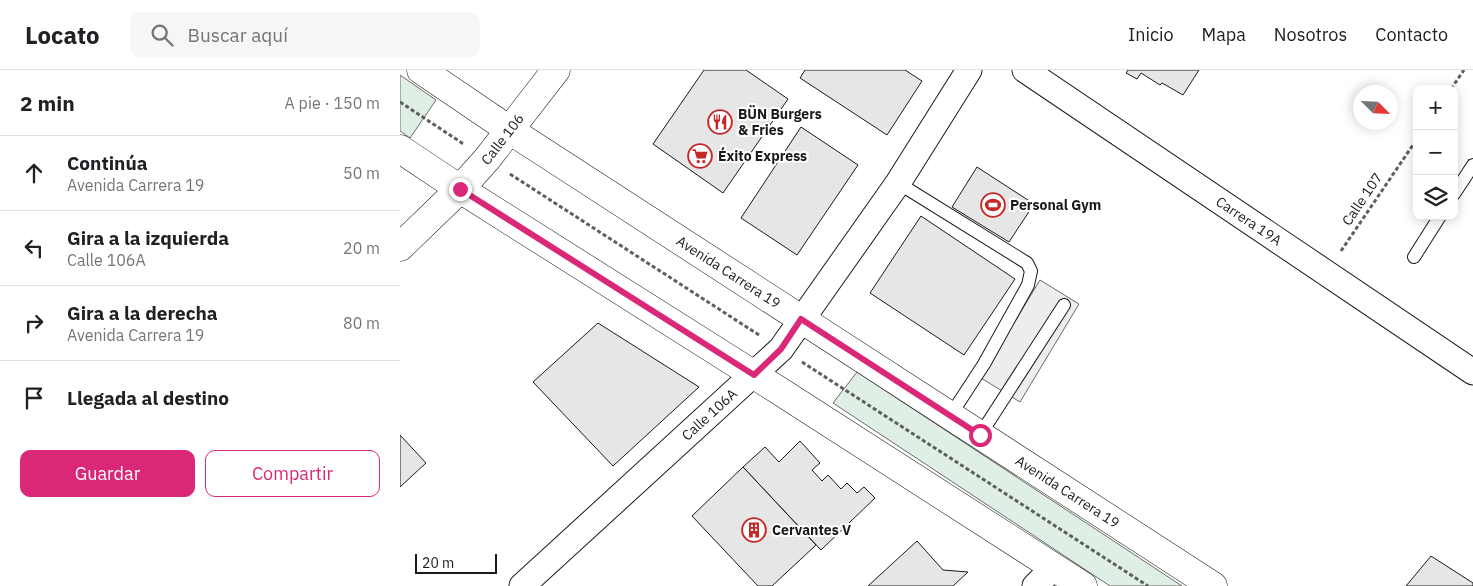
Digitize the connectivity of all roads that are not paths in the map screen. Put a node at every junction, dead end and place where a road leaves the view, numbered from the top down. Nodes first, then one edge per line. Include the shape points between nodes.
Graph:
1 (421, 70) edge
2 (556, 70) edge
3 (969, 70) edge
4 (1025, 70) edge
5 (511, 131) junction
6 (400, 149) edge
7 (1473, 165) edge
8 (898, 183) junction
9 (1458, 188) edge
10 (460, 189) junction
11 (1437, 220) edge
12 (400, 246) edge
13 (1414, 257) dead end
14 (1064, 305) dead end
15 (801, 319) junction
16 (1473, 372) edge
17 (754, 375) junction
18 (950, 416) junction
19 (980, 435) junction
20 (1044, 577) edge
21 (522, 586) edge
22 (1082, 586) edge
23 (1213, 586) edge

1 - 5 main road, Avenida Carrera 19
2 - 5 main road, Calle 106
3 - 8 street, Calle 106A
4 - 16 street, Carrera 19A
5 - 10 main road, Calle 106
5 - 15 main road, Avenida Carrera 19
6 - 10 main road
7 - 9 lane
8 - 15 street, Calle 106A
8 - 18 lane via 1027,263 1031,271 1028,285 1015,309
10 - 12 main road, Calle 106
10 - 17 main road
11 - 13 lane
14 - 19 lane
15 - 17 street, Calle 106A via 781,349
15 - 18 main road, Avenida Carrera 19
17 - 20 main road
17 - 21 street, Calle 106A
18 - 19 main road, Avenida Carrera 19
19 - 23 main road, Avenida Carrera 19
20 - 22 main road

